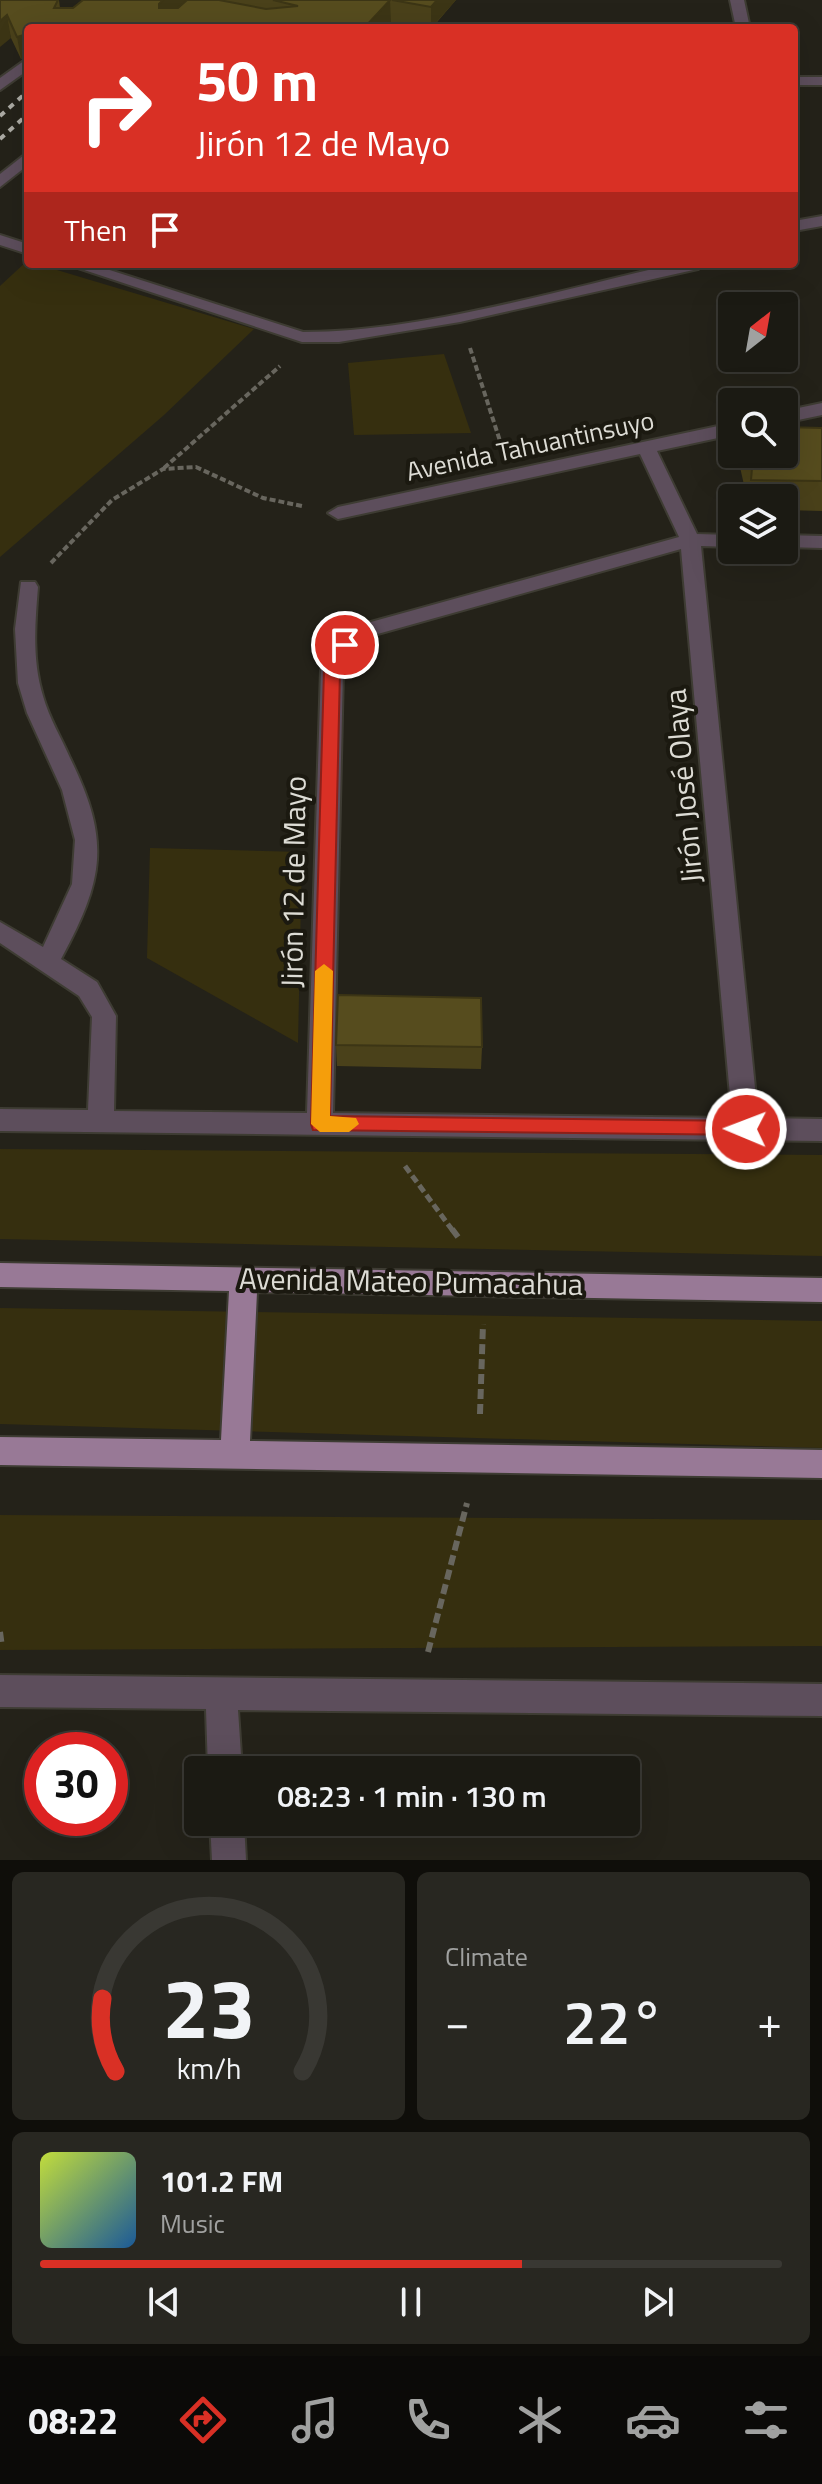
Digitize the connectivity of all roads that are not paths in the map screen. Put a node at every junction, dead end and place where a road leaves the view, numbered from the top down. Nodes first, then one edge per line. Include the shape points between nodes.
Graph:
1 (737, 0) edge
2 (742, 24) edge
3 (24, 65) edge
4 (798, 81) edge
5 (822, 81) edge
6 (0, 86) edge
7 (24, 161) edge
8 (0, 182) edge
9 (822, 221) edge
10 (798, 225) edge
11 (0, 240) edge
12 (24, 248) edge
13 (86, 268) edge
14 (680, 268) edge
15 (822, 409) edge
16 (798, 414) edge
17 (718, 432) edge
18 (646, 447) junction
19 (338, 513) road end
20 (690, 540) junction
21 (718, 541) edge
22 (798, 541) edge
23 (822, 542) edge
24 (28, 587) road end
25 (0, 931) edge
26 (48, 961) junction
27 (0, 1120) edge
28 (101, 1121) junction
29 (320, 1124) junction
30 (746, 1129) junction
31 (822, 1130) edge
32 (0, 1275) edge
33 (244, 1279) junction
34 (822, 1290) edge
35 (0, 1451) edge
36 (235, 1454) junction
37 (822, 1464) edge
38 (0, 1691) edge
39 (221, 1694) junction
40 (822, 1700) edge
41 (224, 1756) edge
42 (228, 1836) edge
43 (229, 1860) edge

1 - 2 street
3 - 6 street
4 - 5 street
7 - 8 street
9 - 10 street
11 - 12 street
13 - 14 street via 302,337 339,337 460,317
15 - 16 street
17 - 18 street, Avenida Tahuantinsuyo
18 - 19 street, Avenida Tahuantinsuyo
18 - 20 street, Jirón José Olaya
20 - 21 street
20 - 29 street, Jirón 12 de Mayo via 367,630 345,645 332,670
20 - 30 street, Jirón José Olaya
22 - 23 street
24 - 26 street via 23,657 32,700 73,788 86,831 87,881
25 - 26 street
26 - 28 street via 88,989 104,1016
27 - 28 street
28 - 29 street
29 - 30 street
30 - 31 street
32 - 33 main road, Avenida Mateo Pumacahua
33 - 34 main road, Avenida Mateo Pumacahua
33 - 36 main road
35 - 36 main road
36 - 37 main road
38 - 39 street
39 - 40 street
39 - 41 street
42 - 43 street

